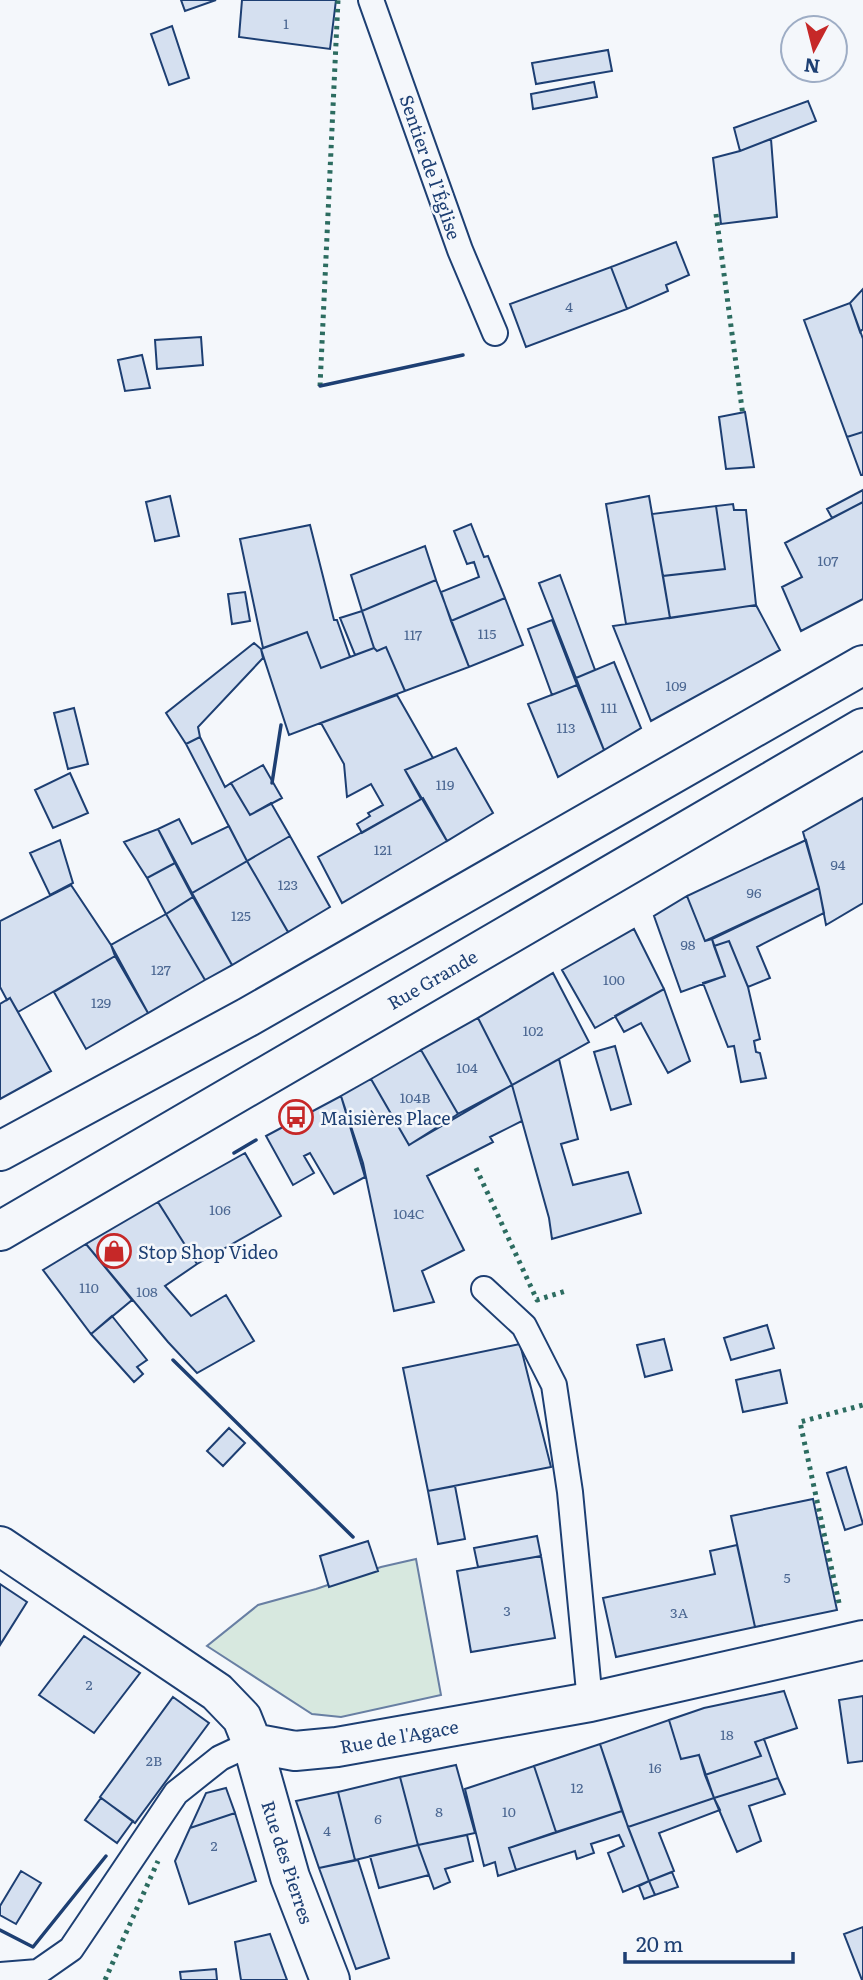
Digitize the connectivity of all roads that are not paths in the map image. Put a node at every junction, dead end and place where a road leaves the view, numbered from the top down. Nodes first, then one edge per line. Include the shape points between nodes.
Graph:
1 (371, 0) edge
2 (495, 333) dead end
3 (863, 665) edge
4 (863, 728) edge
5 (0, 1151) edge
6 (0, 1231) edge
7 (484, 1289) dead end
8 (0, 1546) edge
9 (863, 1640) edge
10 (590, 1702) junction
11 (252, 1743) junction
12 (0, 1975) edge
13 (330, 1980) edge

1 - 2 lane, Sentier de l’Église via 460,250
3 - 5 main road via 248,1017
4 - 6 main road, Rue Grande
7 - 10 lane via 524,1325 554,1385 570,1492
8 - 11 main road via 217,1692 242,1718
9 - 10 main road, Rue de l'Agace
10 - 11 main road, Rue de l'Agace via 337,1748 295,1751
11 - 12 lane via 220,1758 176,1793 71,1949 38,1972
11 - 13 main road, Rue des Pierres via 290,1878

